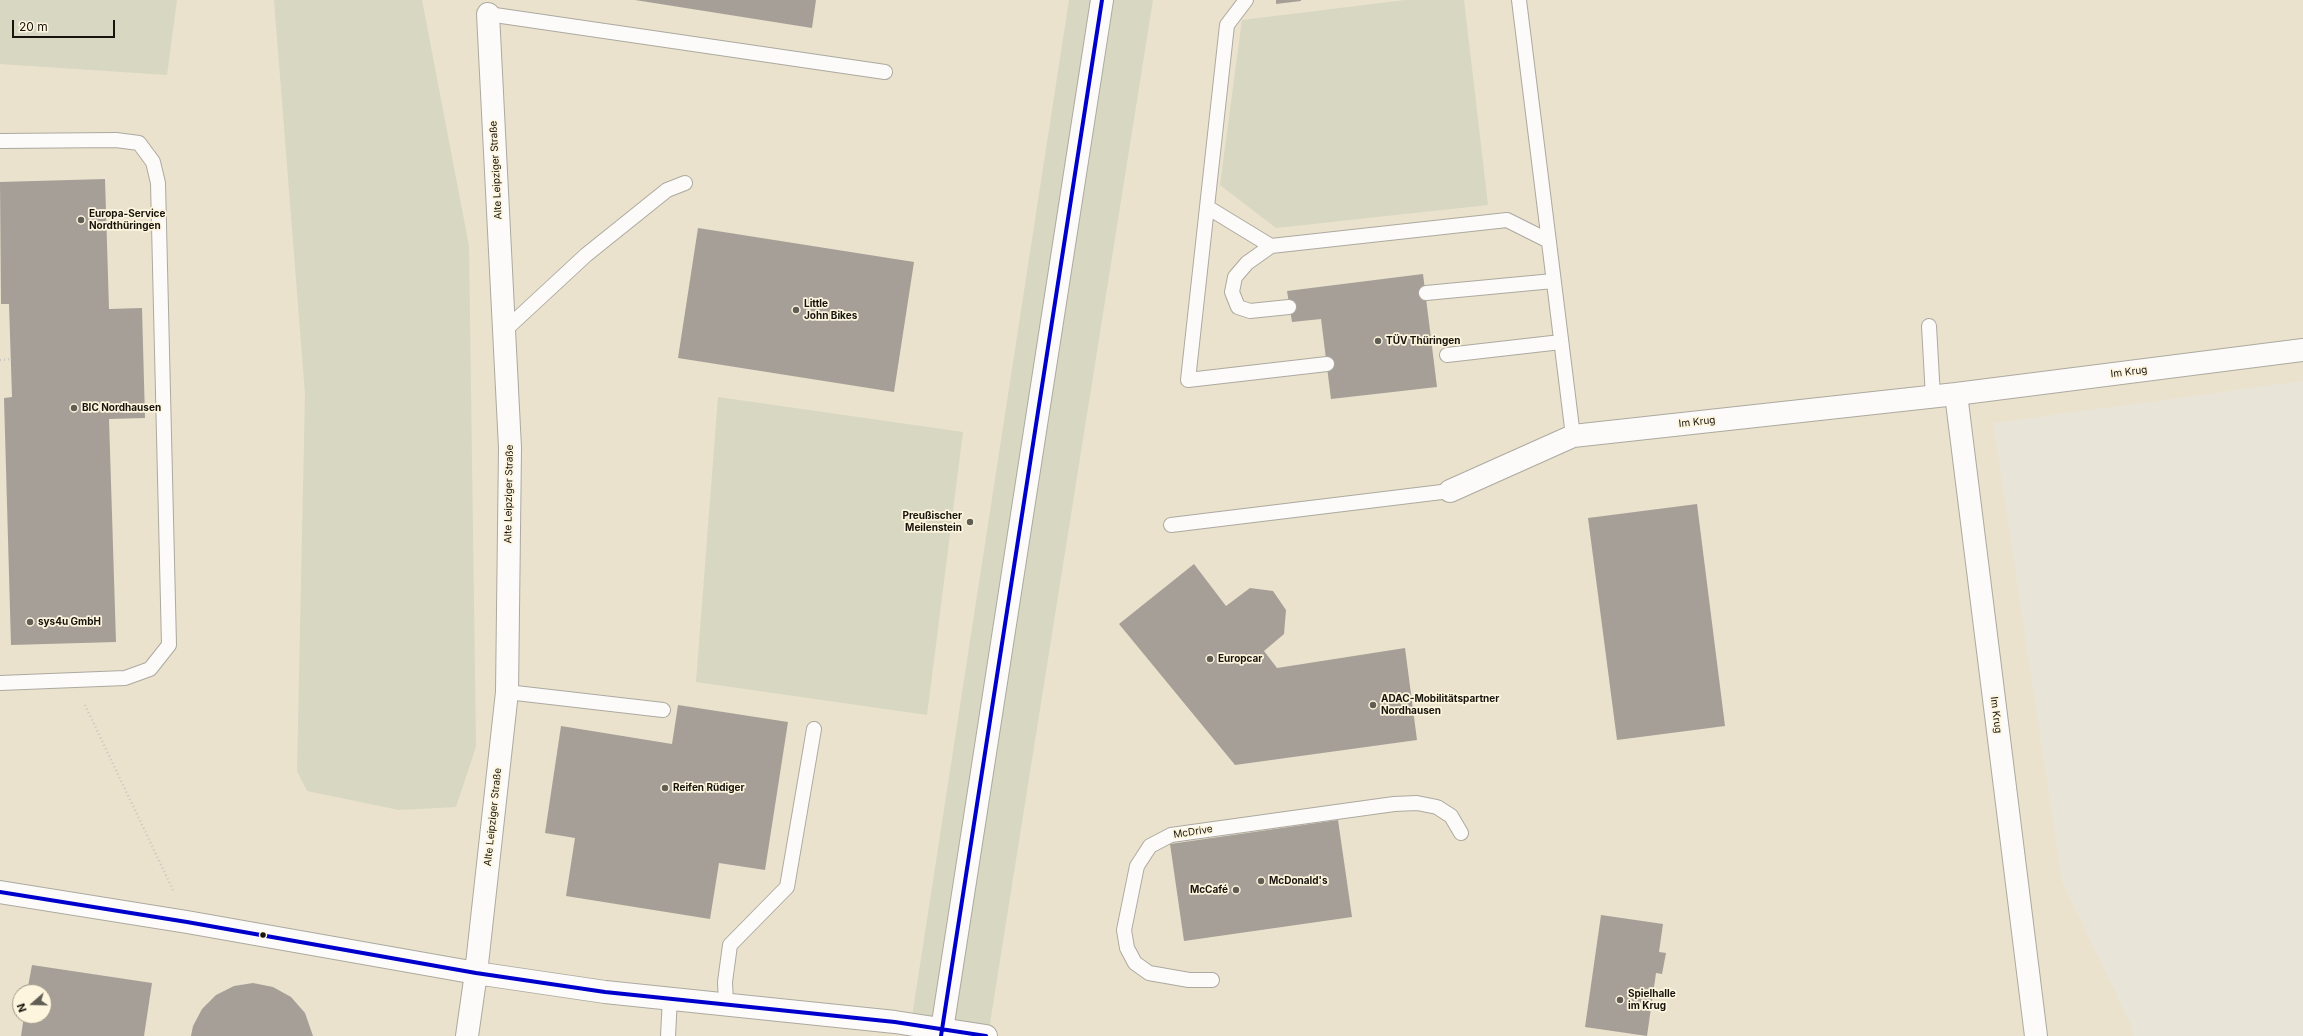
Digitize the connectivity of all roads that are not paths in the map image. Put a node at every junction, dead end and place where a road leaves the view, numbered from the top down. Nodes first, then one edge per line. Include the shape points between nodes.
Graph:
1 (1102, 0) edge
2 (1246, 0) edge
3 (1519, 0) edge
4 (488, 14) joint
5 (885, 72) dead end
6 (0, 141) edge
7 (685, 183) dead end
8 (1207, 207) junction
9 (1549, 241) junction
10 (1271, 246) junction
11 (1553, 281) junction
12 (1426, 293) dead end
13 (1290, 307) dead end
14 (1928, 326) dead end
15 (504, 331) junction
16 (1561, 342) junction
17 (2303, 350) edge
18 (1448, 355) dead end
19 (1327, 364) dead end
20 (1956, 394) junction
21 (1933, 397) junction
22 (1572, 436) junction
23 (1450, 491) joint
24 (1171, 524) dead end
25 (0, 682) edge
26 (507, 692) junction
27 (663, 710) dead end
28 (814, 729) dead end
29 (1462, 833) dead end
30 (0, 892) edge
31 (476, 972) junction
32 (1212, 980) dead end
33 (670, 998) junction
34 (726, 1003) junction
35 (942, 1033) edge
36 (467, 1036) edge
37 (668, 1036) edge
38 (986, 1036) edge
39 (2036, 1036) edge

1 - 35 street
2 - 8 lane via 1227,25
3 - 9 lane
4 - 5 lane
4 - 15 street, Alte Leipziger Straße
6 - 25 lane via 116,140 139,143 153,162 158,183 169,644 150,669 125,678
7 - 15 lane via 667,190 586,255
8 - 10 lane
8 - 19 lane via 1188,380
9 - 10 lane via 1507,220
9 - 11 lane
10 - 13 lane via 1247,264 1235,277 1232,292 1238,307 1250,311
11 - 12 lane
11 - 16 lane
14 - 21 lane
15 - 26 street, Alte Leipziger Straße via 510,448
16 - 18 lane
16 - 22 lane
17 - 20 street, Im Krug
20 - 21 street, Im Krug
20 - 39 street, Im Krug
21 - 22 street, Im Krug
22 - 23 street, Im Krug
23 - 24 lane
26 - 27 lane
26 - 31 street, Alte Leipziger Straße
28 - 34 lane via 787,887 730,945 725,982
29 - 32 lane, McDrive via 1451,816 1437,807 1417,803 1170,835 1150,846 1137,866 1124,930 1127,948 1135,963 1149,973 1189,980
30 - 31 street
31 - 33 street via 605,992
31 - 36 street, Alte Leipziger Straße
33 - 34 street
33 - 37 lane
34 - 35 street via 895,1022
35 - 38 street

